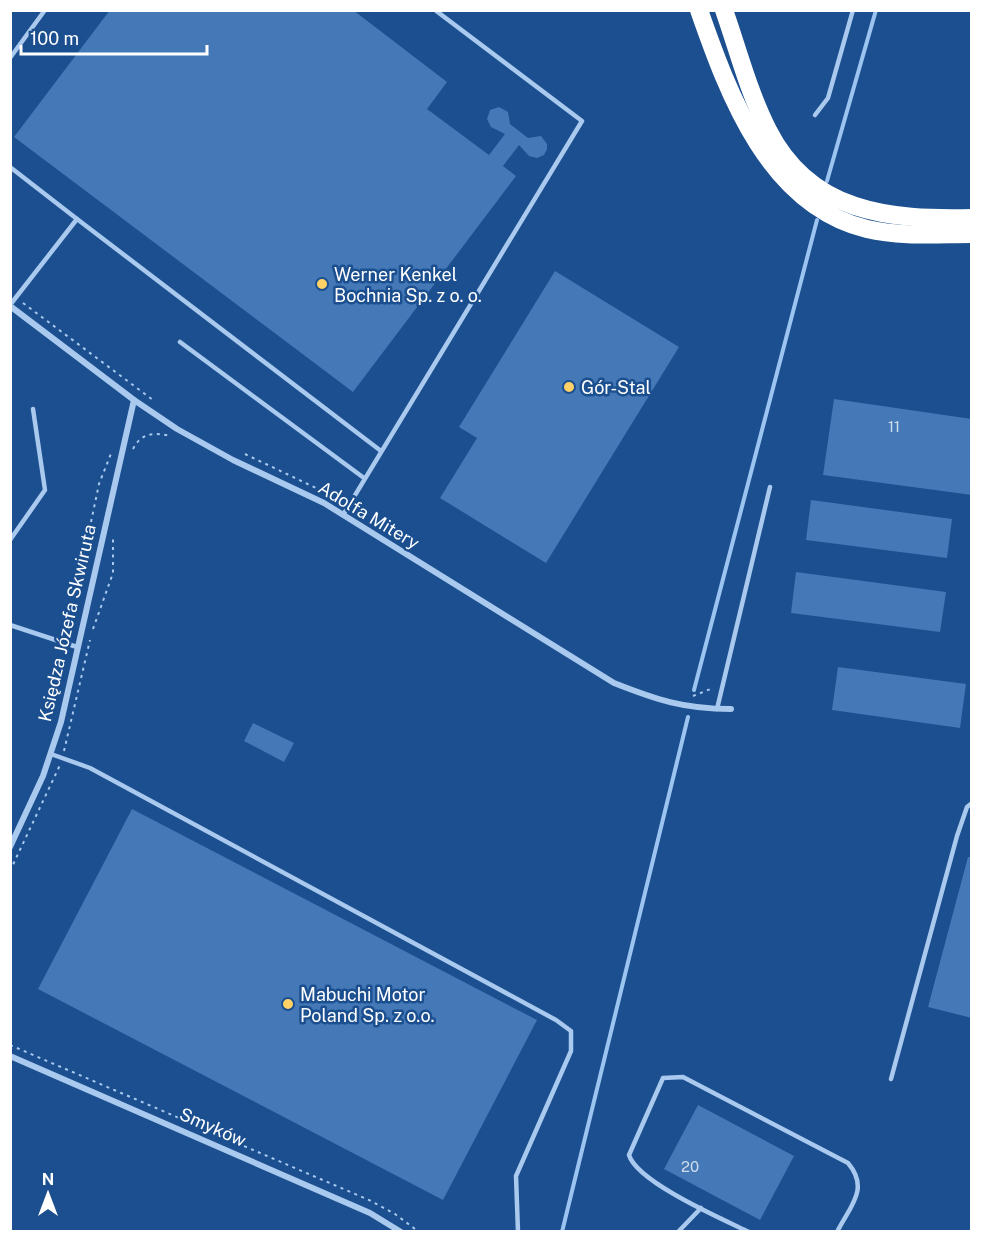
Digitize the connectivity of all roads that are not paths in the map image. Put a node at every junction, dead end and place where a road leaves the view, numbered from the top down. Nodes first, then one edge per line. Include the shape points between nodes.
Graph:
1 (45, 10) edge
2 (435, 10) edge
3 (699, 10) edge
4 (724, 10) edge
5 (853, 10) edge
6 (10, 58) edge
7 (815, 115) dead end
8 (10, 166) edge
9 (972, 218) edge
10 (77, 219) junction
11 (972, 234) edge
12 (10, 306) edge
13 (180, 342) dead end
14 (134, 400) junction
15 (33, 409) dead end
16 (381, 451) junction
17 (364, 478) junction
18 (770, 487) dead end
19 (343, 514) junction
20 (10, 540) edge
21 (10, 625) edge
22 (77, 647) junction
23 (717, 709) junction
24 (730, 709) dead end
25 (51, 754) junction
26 (972, 803) edge
27 (10, 847) edge
28 (10, 1056) edge
29 (891, 1079) dead end
30 (701, 1208) junction
31 (401, 1232) edge
32 (518, 1232) edge
33 (678, 1232) edge
34 (749, 1232) edge
35 (837, 1232) edge

1 - 6 lane
2 - 16 lane via 582,121
3 - 11 highway via 754,136 769,162 802,196 839,221 867,229 901,234
4 - 9 highway via 768,130 784,156 804,177 845,204 871,213
5 - 7 lane via 828,98
8 - 10 lane
10 - 12 lane
10 - 16 lane
12 - 14 street, Adolfa Mitery
13 - 17 lane
14 - 19 street, Adolfa Mitery via 206,446
14 - 22 street, Księdza Józefa Skwiruta
15 - 20 lane via 45,490
16 - 17 lane
17 - 19 lane
18 - 23 lane
19 - 23 street, Adolfa Mitery via 614,683 673,704
21 - 22 lane
22 - 25 street, Księdza Józefa Skwiruta
23 - 24 street, Adolfa Mitery
25 - 27 street, Księdza Józefa Skwiruta
25 - 32 lane via 90,768 571,1031 571,1051 516,1176
26 - 29 lane via 957,836
28 - 31 street, Smyków via 370,1213
30 - 33 lane
30 - 34 lane
30 - 35 lane via 644,1175 629,1155 663,1078 683,1077 848,1163 856,1173 858,1192

